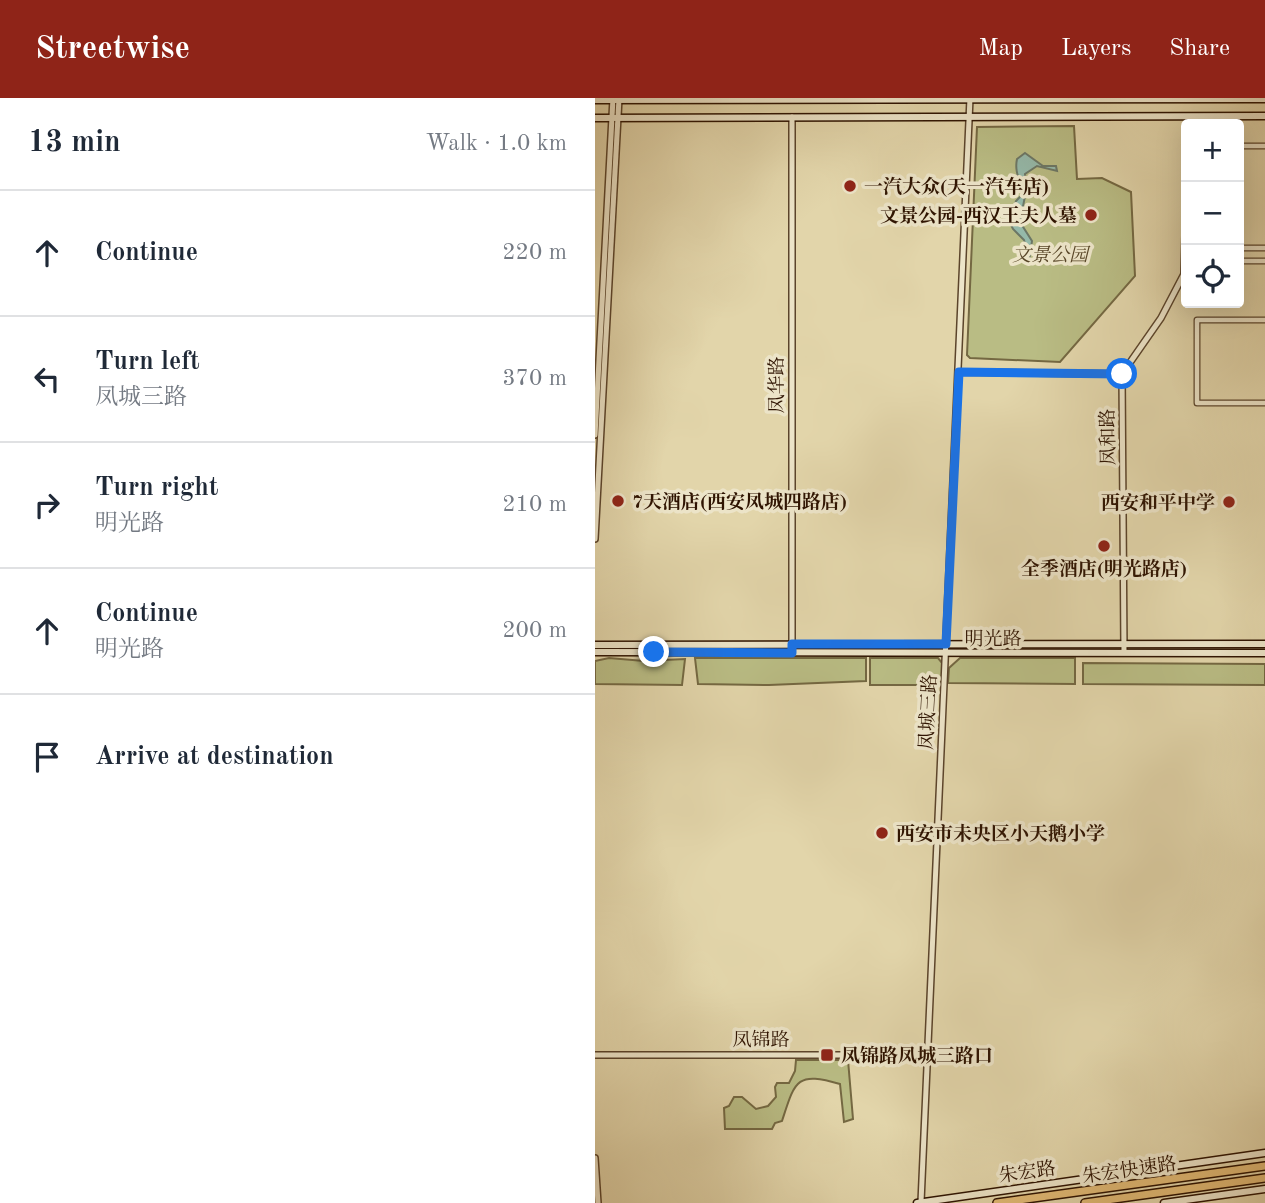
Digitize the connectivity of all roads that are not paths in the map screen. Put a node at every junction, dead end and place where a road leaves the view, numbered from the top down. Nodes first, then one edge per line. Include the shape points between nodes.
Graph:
1 (1143, 98) edge
2 (616, 99) edge
3 (970, 99) edge
4 (1265, 99) edge
5 (595, 100) edge
6 (1188, 115) junction
7 (969, 116) junction
8 (1265, 116) edge
9 (792, 117) junction
10 (595, 118) edge
11 (616, 118) junction
12 (1188, 119) edge
13 (1244, 146) edge
14 (1265, 146) edge
15 (1185, 245) edge
16 (1244, 248) edge
17 (1265, 248) edge
18 (1244, 261) edge
19 (1265, 261) edge
20 (1265, 320) edge
21 (959, 372) junction
22 (1122, 374) junction
23 (1265, 403) edge
24 (595, 435) edge
25 (595, 539) edge
26 (792, 644) junction
27 (946, 644) junction
28 (1265, 644) edge
29 (595, 645) edge
30 (1124, 649) junction
31 (595, 652) edge
32 (792, 653) junction
33 (1265, 653) edge
34 (946, 654) junction
35 (595, 1055) edge
36 (927, 1055) junction
37 (1265, 1153) edge
38 (595, 1158) edge
39 (1265, 1166) edge
40 (1265, 1178) edge
41 (1265, 1189) edge
42 (598, 1203) edge
43 (919, 1203) edge
44 (997, 1203) edge
45 (1085, 1203) edge
46 (1164, 1203) edge

1 - 3 main road
1 - 4 main road
2 - 3 main road
2 - 5 main road
2 - 11 street
3 - 7 street, 凤城三路
6 - 7 main road
6 - 8 main road
6 - 12 street
7 - 9 main road
7 - 21 street, 凤城三路
9 - 11 main road
9 - 26 street, 凤华路
10 - 11 main road
11 - 24 street
11 - 25 street
13 - 14 street
15 - 22 street via 1185,274
16 - 17 street
18 - 19 street
20 - 23 street via 1197,320 1197,403
21 - 22 street
21 - 27 street, 凤城三路
22 - 30 street, 凤和路
26 - 27 main road, 明光路
26 - 29 main road, 明光路
26 - 32 street, 凤华路
27 - 30 main road, 明光路
27 - 34 street, 凤城三路
28 - 30 main road, 明光路
30 - 33 main road, 明光路
30 - 34 main road, 明光路
31 - 32 main road, 明光路
32 - 34 main road, 明光路
34 - 36 street, 凤城三路
35 - 36 street, 凤锦路
36 - 43 street, 凤城三路
37 - 43 main road, 朱宏路
38 - 42 street
39 - 44 highway, 朱宏快速路
40 - 45 highway, 朱宏快速路
41 - 46 main road

